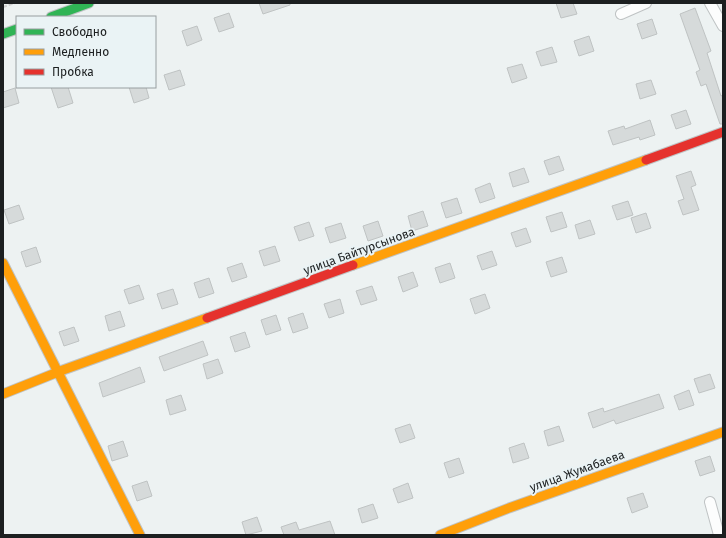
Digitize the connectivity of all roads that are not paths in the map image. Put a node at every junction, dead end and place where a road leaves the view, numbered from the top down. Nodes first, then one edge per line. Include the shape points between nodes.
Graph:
1 (89, 3) edge
2 (646, 3) edge
3 (710, 3) edge
4 (621, 14) dead end
5 (54, 16) edge
6 (723, 26) edge
7 (16, 29) edge
8 (3, 34) edge
9 (723, 132) edge
10 (3, 263) edge
11 (58, 372) junction
12 (3, 394) edge
13 (723, 432) edge
14 (710, 502) dead end
15 (140, 535) edge
16 (440, 535) edge
17 (719, 535) edge

1 - 5 street
2 - 4 street
3 - 6 street
7 - 8 street
9 - 11 street, улица Байтурсынова
10 - 11 street
11 - 12 street, улица Байтурсынова
11 - 15 street
13 - 16 street, улица Жумабаева
14 - 17 street

